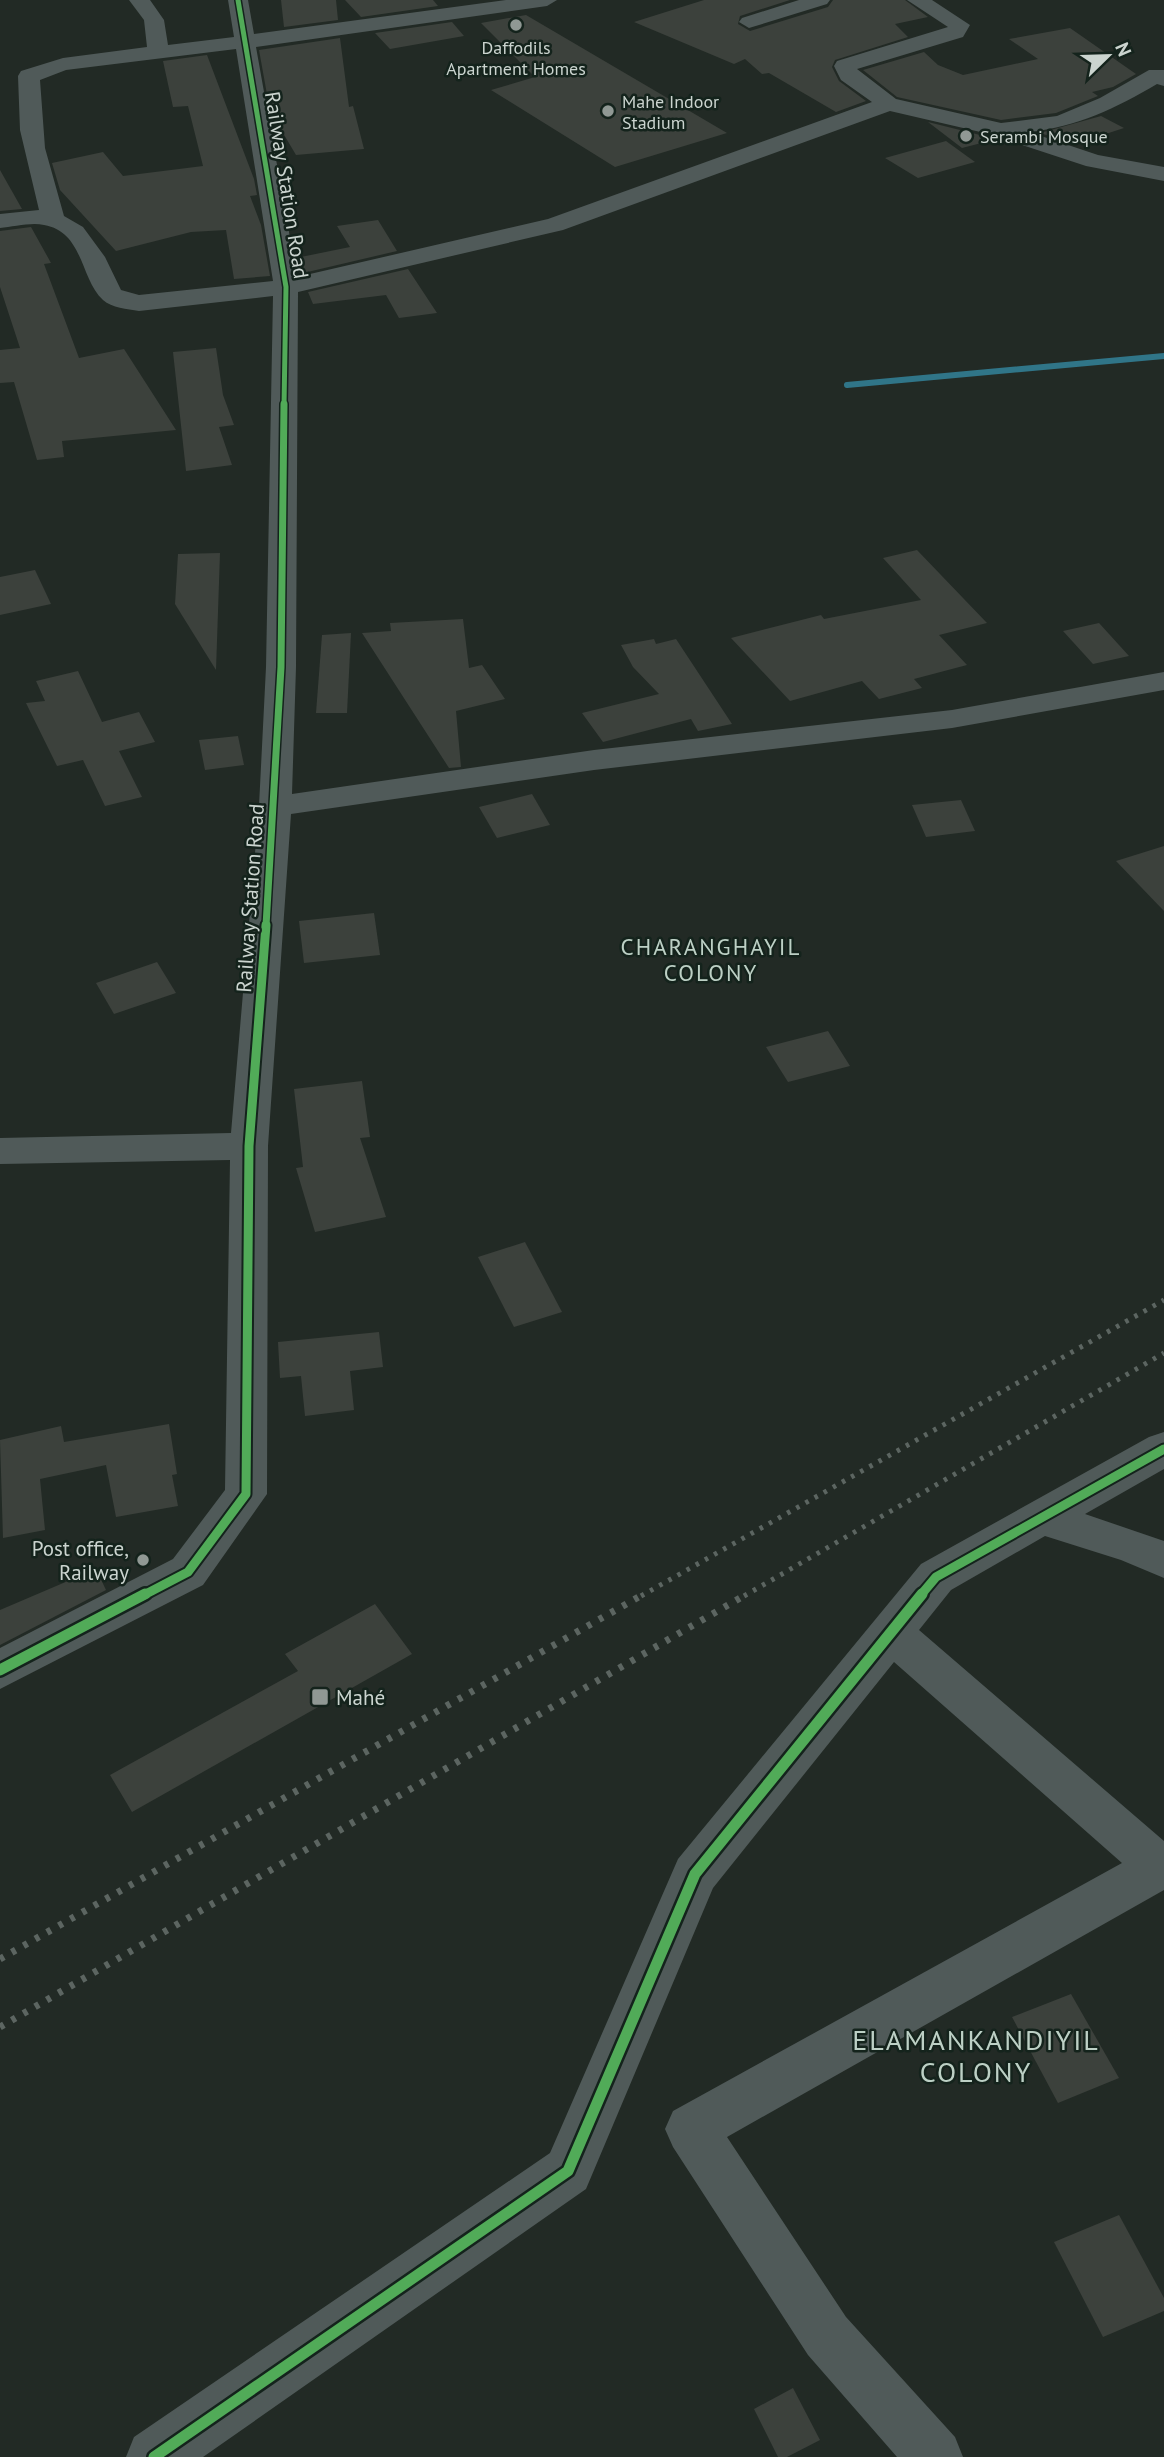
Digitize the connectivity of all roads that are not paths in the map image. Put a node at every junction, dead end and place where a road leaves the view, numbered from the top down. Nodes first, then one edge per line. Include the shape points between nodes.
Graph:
1 (139, 0) edge
2 (238, 0) edge
3 (547, 0) edge
4 (820, 0) edge
5 (917, 0) edge
6 (749, 22) dead end
7 (246, 40) junction
8 (159, 53) junction
9 (1162, 70) edge
10 (888, 104) junction
11 (996, 129) junction
12 (1164, 174) edge
13 (53, 218) junction
14 (0, 221) edge
15 (286, 287) junction
16 (1164, 681) edge
17 (275, 806) junction
18 (249, 1146) junction
19 (0, 1152) edge
20 (1164, 1449) edge
21 (1039, 1517) junction
22 (1164, 1560) edge
23 (891, 1632) junction
24 (0, 1670) edge
25 (154, 2457) edge
26 (935, 2457) edge

1 - 8 street via 154,20
2 - 7 street, Railway Station Road
3 - 7 street
4 - 6 street
5 - 10 street via 960,25 956,33 845,66 849,75
7 - 8 street
7 - 15 street, Railway Station Road
8 - 13 street via 63,64 29,76 26,110
9 - 11 street via 1108,103 1061,122
10 - 11 street
10 - 15 street via 555,225
11 - 12 street via 1094,162
13 - 14 street
13 - 15 street via 75,232 111,294 121,300 139,303
15 - 17 street, Railway Station Road
16 - 17 street via 952,719 594,760
17 - 18 street, Railway Station Road
18 - 19 street
18 - 24 street, Railway Station Road via 246,1494 188,1572
20 - 21 street
21 - 22 street
21 - 23 street via 936,1577
23 - 25 street via 695,1874 568,2171
23 - 26 street via 1160,1867 691,2129 827,2336

